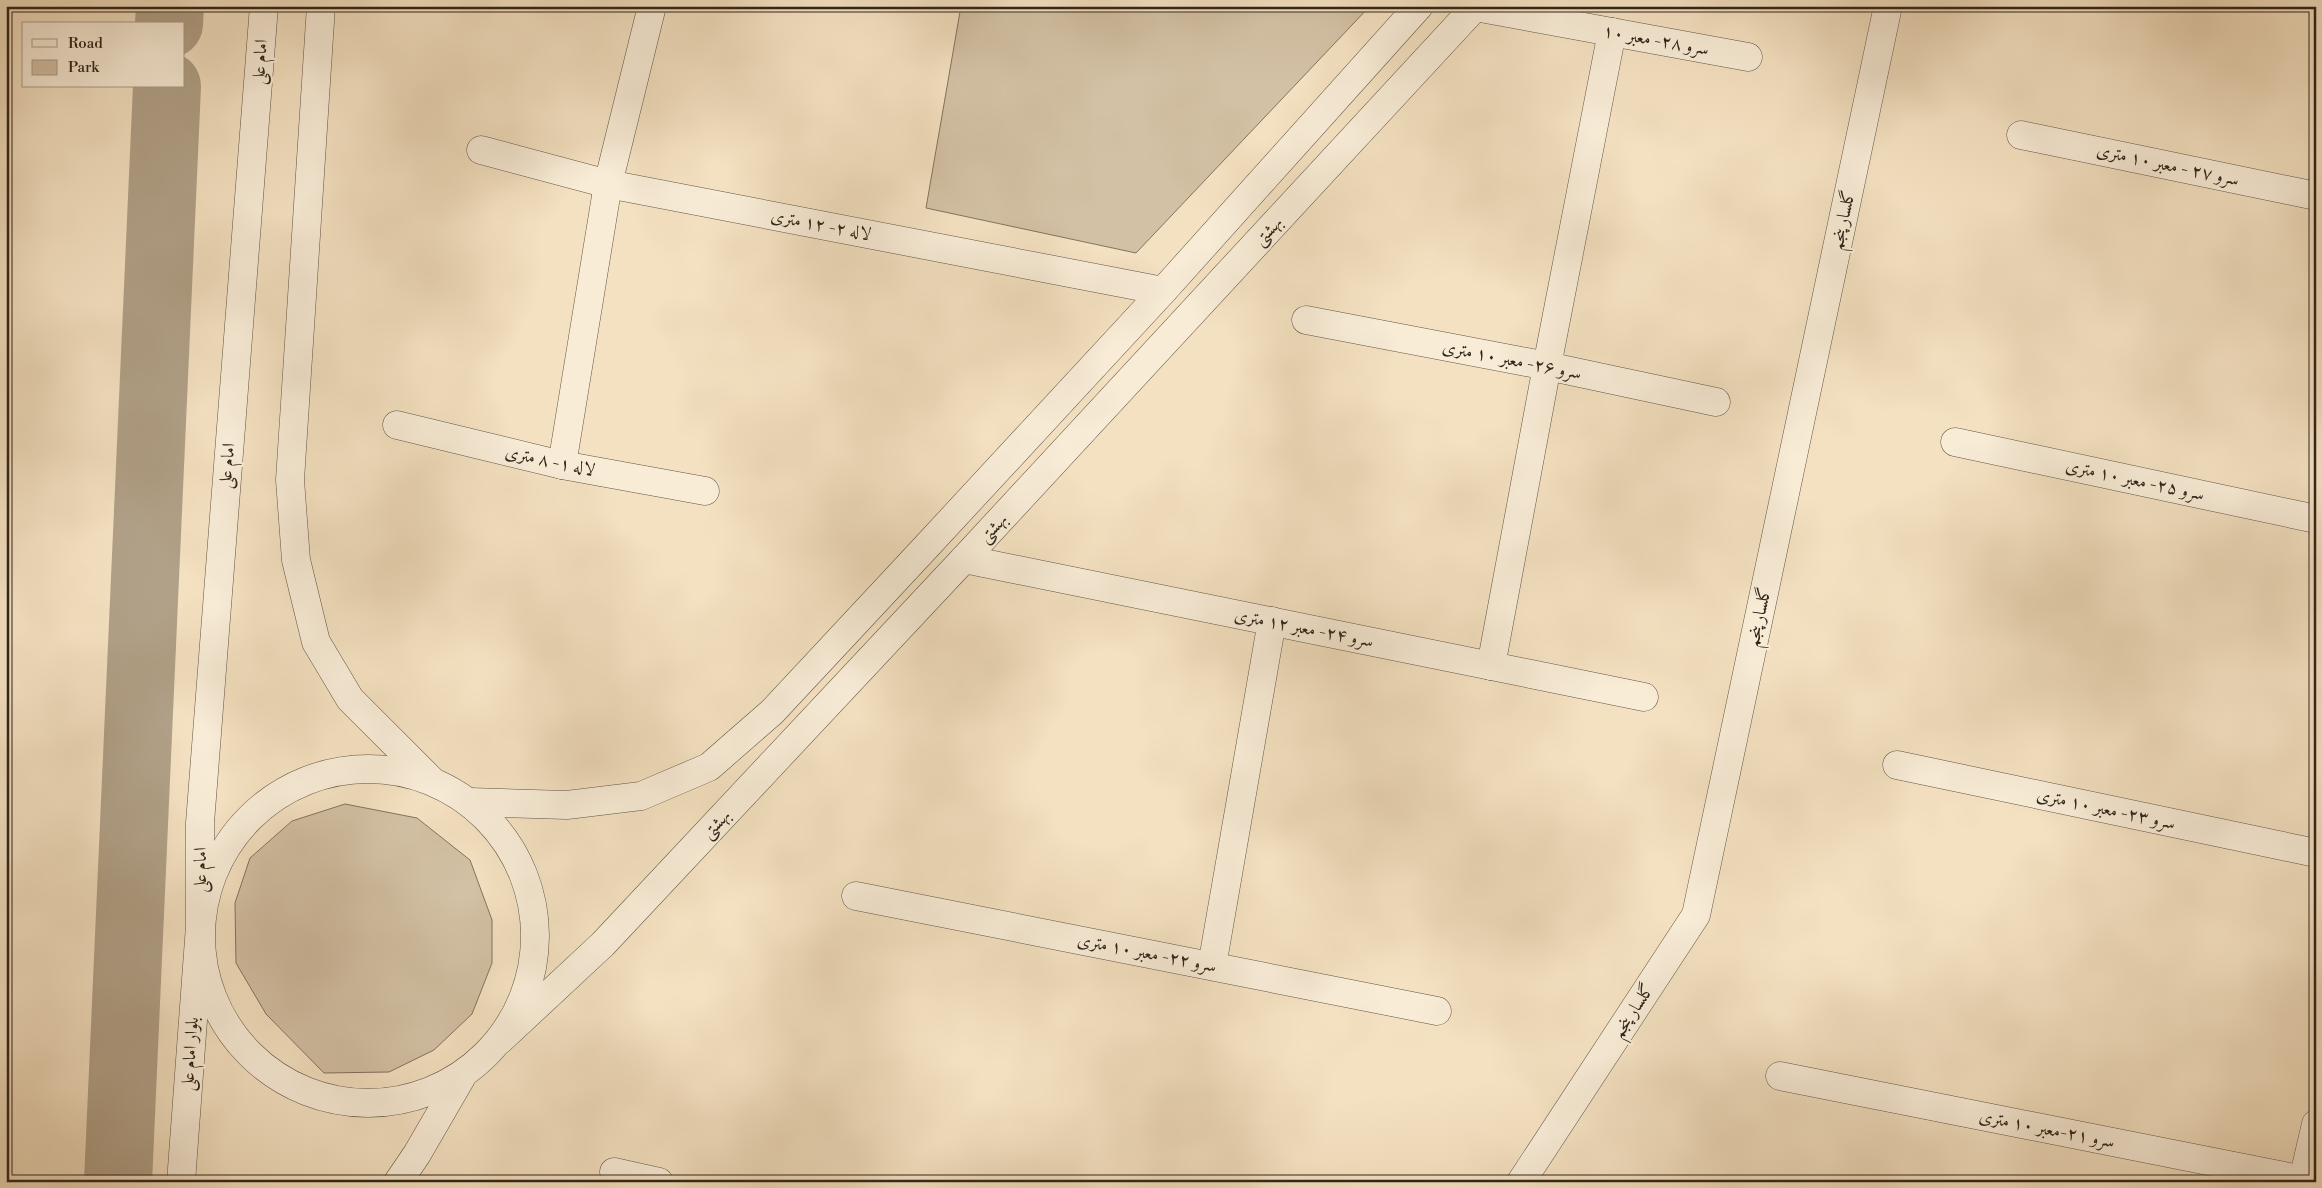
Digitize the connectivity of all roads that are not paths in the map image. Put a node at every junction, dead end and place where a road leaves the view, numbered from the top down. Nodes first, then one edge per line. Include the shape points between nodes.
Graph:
1 (264, 6) edge
2 (321, 6) edge
3 (652, 6) edge
4 (1420, 6) edge
5 (1476, 6) edge
6 (1888, 6) edge
7 (1612, 32) junction
8 (1748, 57) dead end
9 (2021, 135) dead end
10 (481, 150) dead end
11 (608, 184) junction
12 (2316, 196) edge
13 (1163, 291) junction
14 (1306, 320) dead end
15 (1547, 366) junction
16 (1716, 402) dead end
17 (397, 425) dead end
18 (1955, 442) dead end
19 (562, 465) junction
20 (704, 492) dead end
21 (2316, 519) edge
22 (964, 559) junction
23 (1272, 622) junction
24 (1491, 666) junction
25 (1644, 697) dead end
26 (1897, 764) dead end
27 (431, 780) junction
28 (470, 802) junction
29 (2316, 853) edge
30 (856, 896) dead end
31 (200, 926) junction
32 (1212, 966) junction
33 (1437, 1012) dead end
34 (500, 1040) junction
35 (1780, 1076) dead end
36 (461, 1078) junction
37 (2316, 1124) edge
38 (614, 1172) dead end
39 (2309, 1181) edge
40 (181, 1182) edge
41 (398, 1182) edge
42 (659, 1182) edge
43 (1521, 1182) edge

1 - 31 street, امام علی via 200,823
2 - 27 street via 290,480 296,560 316,642 350,699
3 - 11 street
4 - 13 street, بهشتی
5 - 7 street, سرو ۲۸- معبر ۱۰
5 - 22 street, بهشتی
6 - 43 street, گلسار پنجم via 1696,915
7 - 8 street, سرو ۲۸- معبر ۱۰
7 - 15 street
9 - 12 street, سرو ۲۷ - معبر ۱۰ متری
10 - 11 street, لاله ۲- ۱۲ متری
11 - 13 street, لاله ۲- ۱۲ متری
11 - 19 street
13 - 28 street, بهشتی via 772,712 710,767 641,796 567,805
14 - 15 street, سرو ۲۶- معبر ۱۰ متری
15 - 16 street, سرو ۲۶- معبر ۱۰ متری
15 - 24 street
17 - 19 street, لاله ۱- ۸ متری
18 - 21 street, سرو ۲۵- معبر ۱۰ متری
19 - 20 street, لاله ۱- ۸ متری
22 - 23 street, سرو ۲۴- معبر ۱۲ متری
22 - 34 street, بهشتی via 603,944
23 - 24 street, سرو ۲۴- معبر ۱۲ متری
23 - 32 street
24 - 25 street, سرو ۲۴- معبر ۱۲ متری
26 - 29 street, سرو ۲۳- معبر ۱۰ متری
27 - 28 street
27 - 31 street via 387,769 341,770 298,783 259,807 229,841 208,881
28 - 34 street via 507,841 530,889 536,942 526,994
30 - 32 street, سرو ۲۲- معبر ۱۰ متری
31 - 36 street via 204,978 226,1027 261,1067 307,1093 359,1104 412,1098
31 - 40 street, بلوار امام علی
32 - 33 street, سرو ۲۲- معبر ۱۰ متری
34 - 36 street
35 - 39 street, سرو ۲۱-معبر ۱۰ متری
36 - 41 street
37 - 39 street
38 - 42 street

